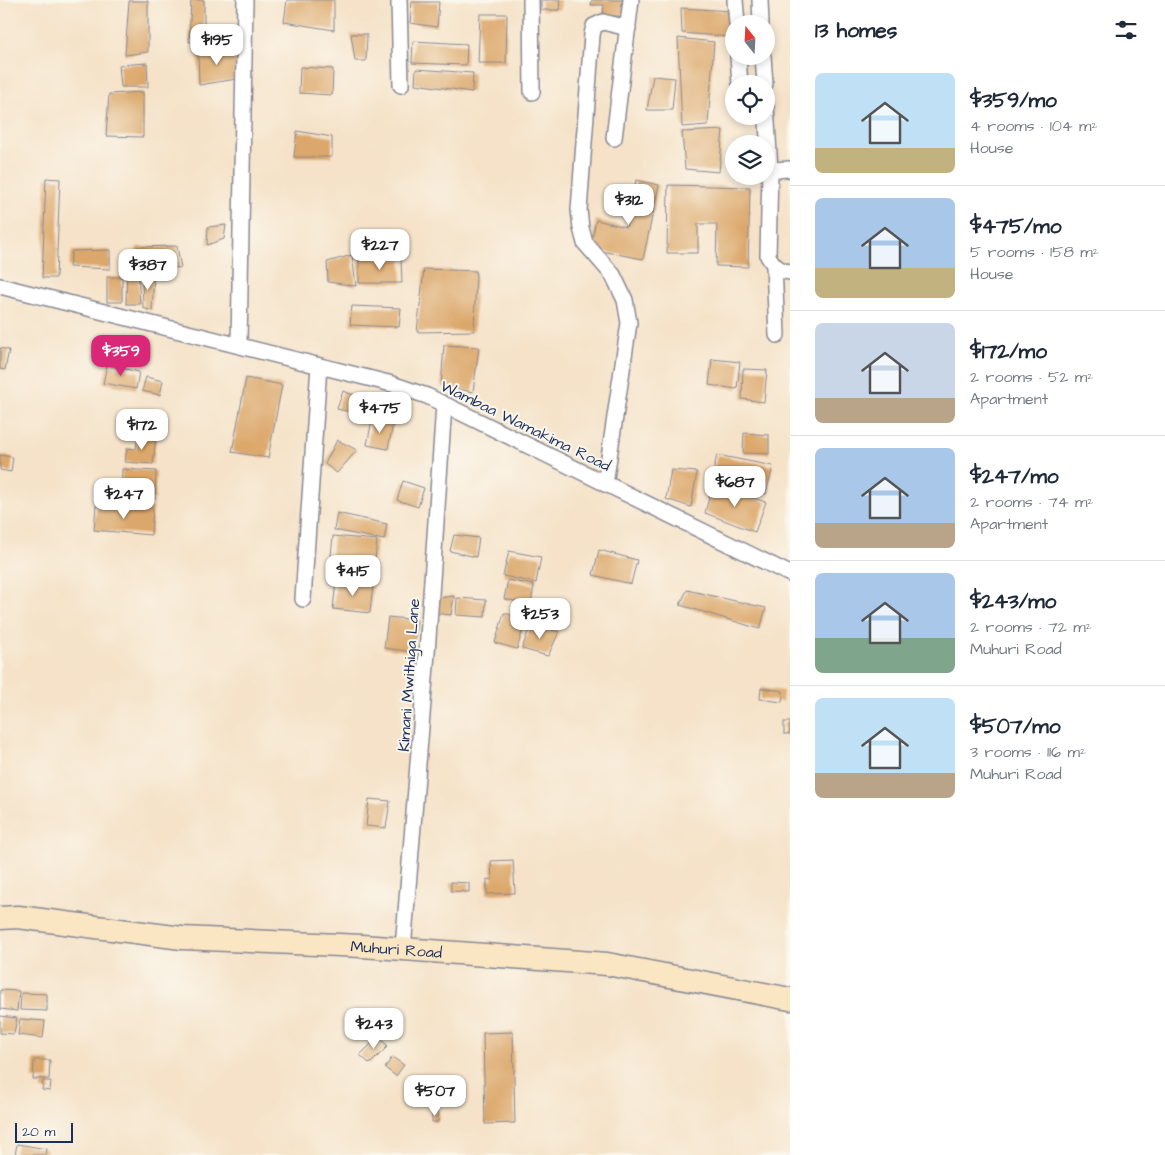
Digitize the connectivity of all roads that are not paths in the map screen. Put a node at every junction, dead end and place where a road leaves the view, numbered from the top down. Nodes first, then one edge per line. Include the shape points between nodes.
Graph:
1 (245, 0) edge
2 (254, 0) edge
3 (399, 0) edge
4 (532, 0) edge
5 (631, 0) edge
6 (735, 0) edge
7 (760, 0) edge
8 (736, 15) edge
9 (761, 15) edge
10 (628, 28) junction
11 (401, 85) dead end
12 (532, 92) dead end
13 (614, 138) dead end
14 (790, 169) edge
15 (775, 170) edge
16 (770, 185) edge
17 (250, 254) dead end
18 (774, 265) junction
19 (790, 272) edge
20 (0, 286) edge
21 (777, 335) dead end
22 (239, 345) junction
23 (319, 366) junction
24 (444, 404) junction
25 (605, 484) junction
26 (790, 574) edge
27 (303, 599) dead end
28 (0, 918) edge
29 (404, 949) junction
30 (790, 999) edge

1 - 22 street
2 - 17 street
3 - 11 street
4 - 12 street
5 - 10 street
6 - 8 street
7 - 9 street
10 - 13 street
10 - 25 street via 603,22 594,26 579,210 585,244 613,275 625,300 629,324
14 - 15 street
16 - 18 street via 768,256
18 - 19 street
18 - 21 street
20 - 22 street, Wambaa Wamakima Road
22 - 23 street, Wambaa Wamakima Road
23 - 24 street, Wambaa Wamakima Road via 392,384
23 - 27 street
24 - 25 street, Wambaa Wamakima Road
24 - 29 street, Kimani Mwithiga Lane
25 - 26 street, Wambaa Wamakima Road
28 - 29 main road, Muhuri Road via 18,917 182,938
29 - 30 main road, Muhuri Road via 607,964

